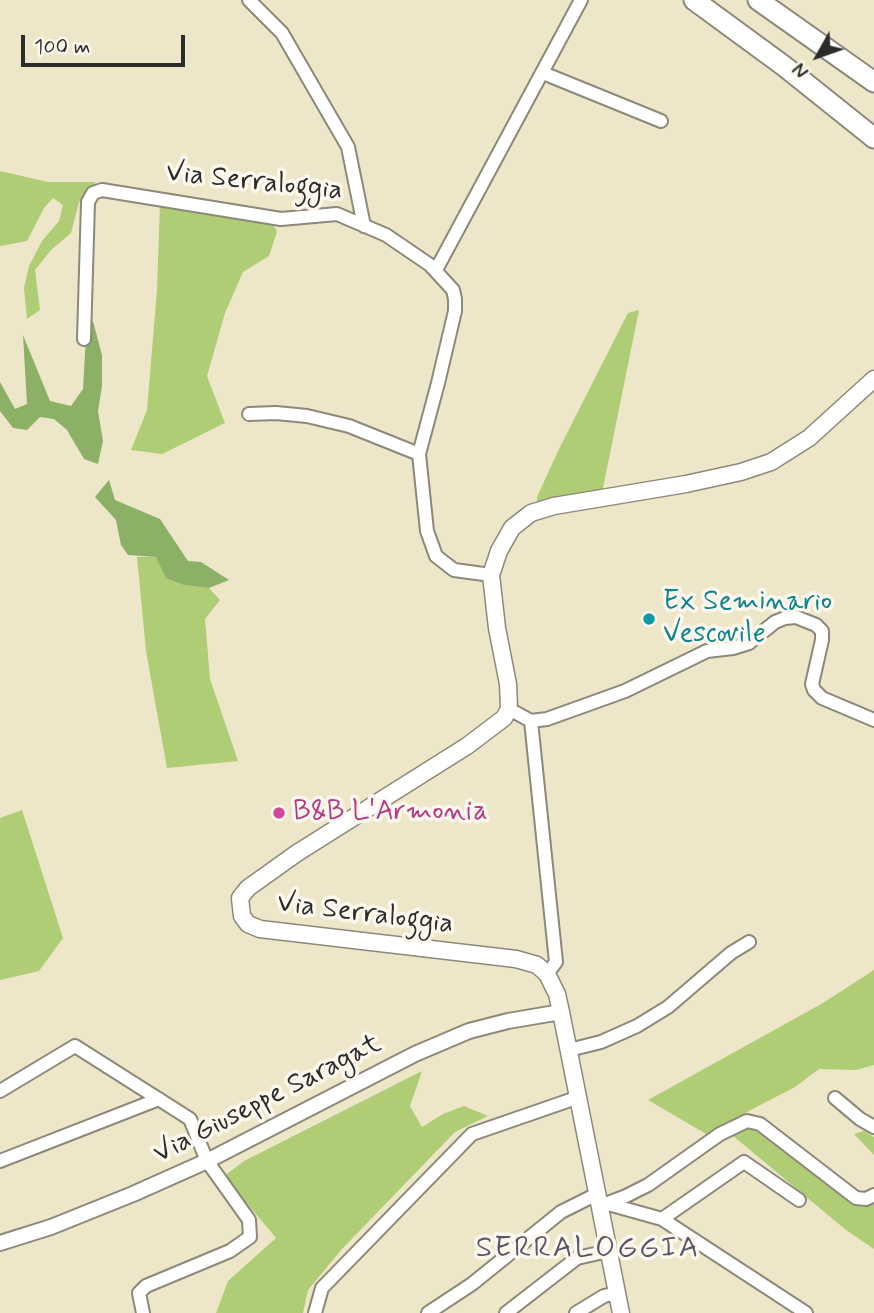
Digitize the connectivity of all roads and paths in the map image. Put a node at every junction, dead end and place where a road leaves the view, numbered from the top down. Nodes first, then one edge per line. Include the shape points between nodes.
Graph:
1 (249, 0) edge
2 (581, 0) edge
3 (694, 0) edge
4 (758, 0) edge
5 (542, 73) junction
6 (874, 82) edge
7 (661, 121) dead end
8 (874, 138) edge
9 (364, 226) junction
10 (436, 270) junction
11 (84, 339) dead end
12 (874, 379) edge
13 (249, 414) dead end
14 (419, 454) junction
15 (491, 575) junction
16 (509, 709) junction
17 (874, 720) edge
18 (531, 721) junction
19 (749, 942) dead end
20 (547, 974) junction
21 (561, 1012) junction
22 (569, 1050) junction
23 (0, 1091) edge
24 (579, 1097) junction
25 (835, 1098) dead end
26 (159, 1099) junction
27 (874, 1127) edge
28 (0, 1161) edge
29 (207, 1161) junction
30 (874, 1195) edge
31 (799, 1200) dead end
32 (602, 1201) junction
33 (662, 1219) junction
34 (0, 1242) edge
35 (608, 1251) junction
36 (617, 1293) junction
37 (782, 1298) junction
38 (143, 1313) edge
39 (315, 1313) edge
40 (428, 1313) edge
41 (506, 1313) edge
42 (576, 1313) edge
43 (621, 1313) edge
44 (784, 1313) edge
45 (806, 1313) edge

1 - 9 street via 282,33 348,147
2 - 5 street
3 - 8 highway
4 - 6 highway
5 - 7 street
5 - 10 street
9 - 10 street, Via Serraloggia via 386,235
9 - 11 street, Via Serraloggia via 337,214 281,219 102,190 93,193 88,202
10 - 14 street, Via Serraloggia via 453,290 455,312
12 - 15 main road via 808,438 771,462 686,484 531,513 512,528
13 - 14 street via 307,416 349,426
14 - 15 street, Via Serraloggia via 427,531 436,556 454,570
15 - 16 main road
16 - 18 street
16 - 20 main road, Via Serraloggia via 467,746 248,888 240,898 240,912 248,924 260,929 516,959 537,965
17 - 18 street via 822,698 814,690 822,631 796,617 775,622 749,643 707,651 625,691
18 - 20 street via 556,962
19 - 22 street via 668,1007 601,1042
20 - 21 main road
21 - 22 main road
21 - 29 street, Via Giuseppe Saragat via 469,1031
22 - 24 main road
23 - 26 street via 75,1046
24 - 32 main road
24 - 39 street via 472,1134 321,1287
25 - 27 street
26 - 28 street
26 - 29 street via 191,1119
29 - 34 street, Via Giuseppe Saragat via 51,1227
29 - 38 street via 249,1220 250,1237 230,1251 146,1286 139,1293
30 - 32 street via 856,1198 760,1124 747,1121 720,1134 648,1185
31 - 33 street via 744,1162
32 - 33 street
32 - 35 main road
32 - 40 street via 561,1212 472,1284
33 - 37 street
35 - 36 main road
35 - 41 street via 577,1258
36 - 42 street
36 - 43 main road
37 - 44 street
37 - 45 street

